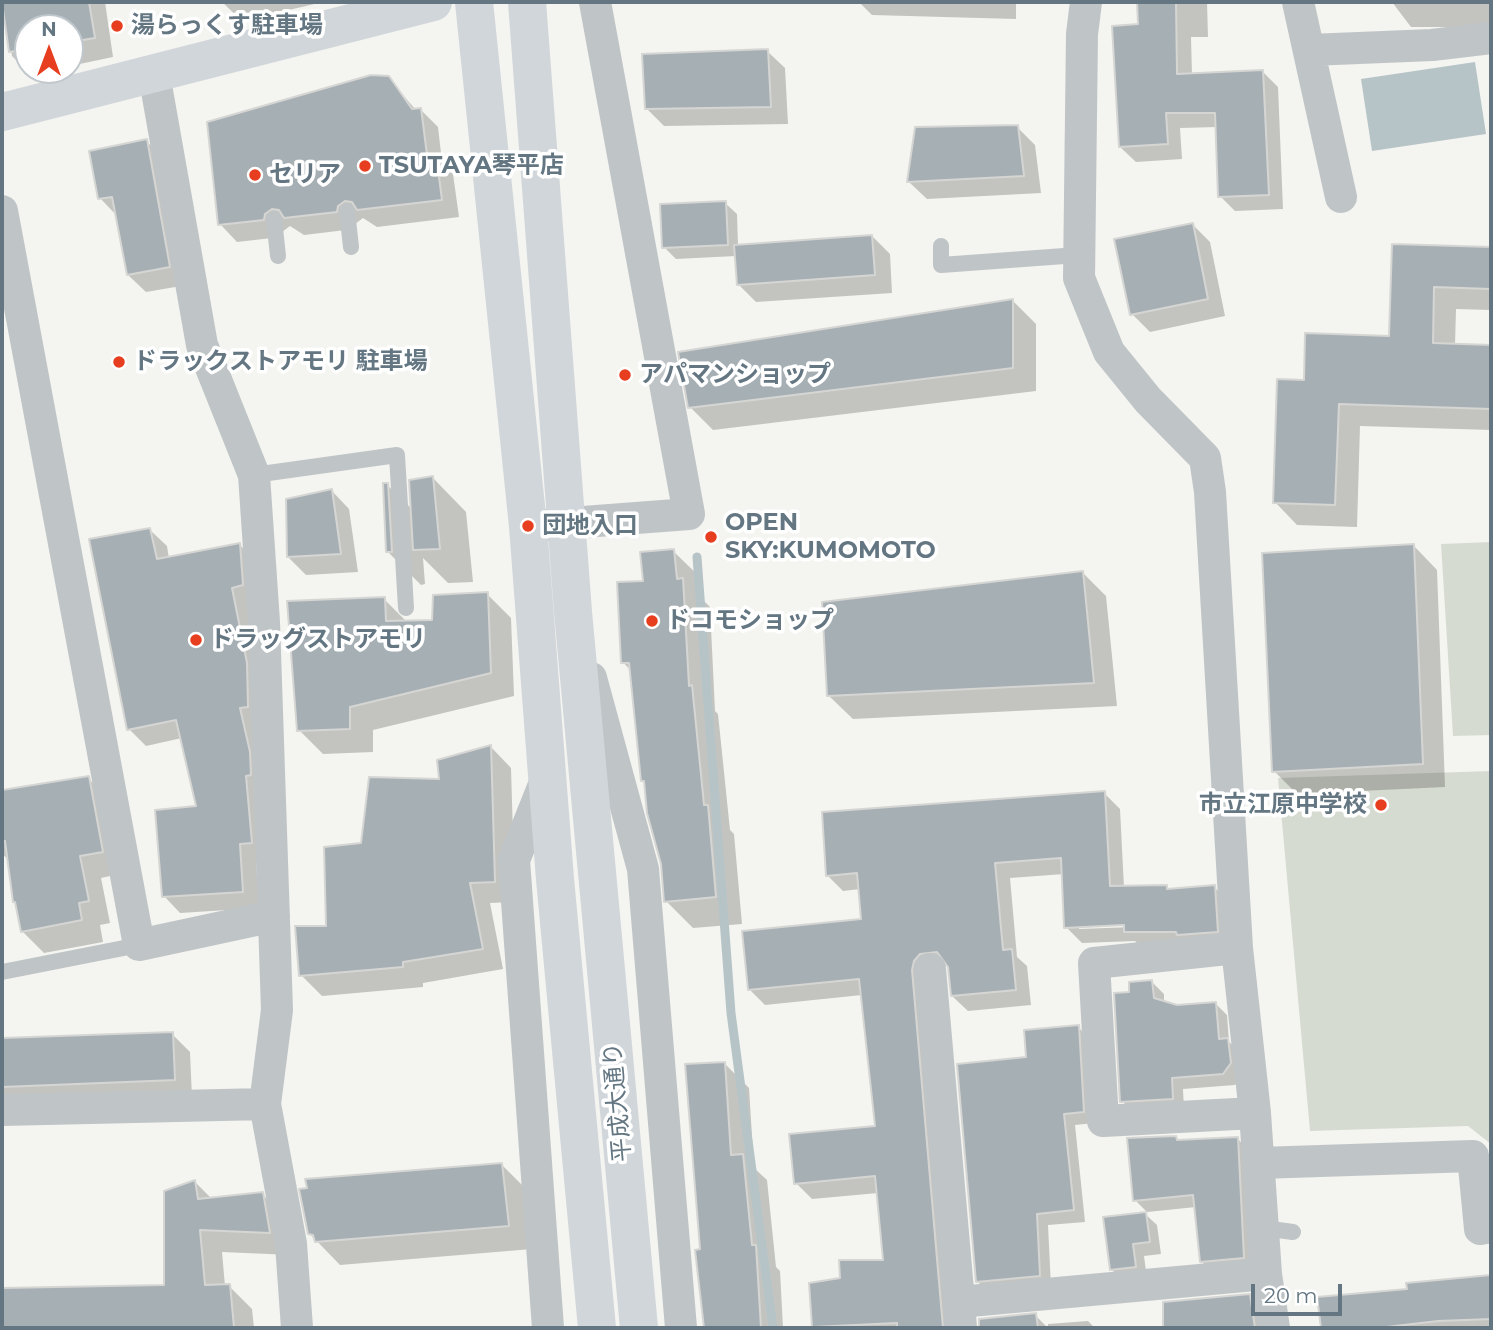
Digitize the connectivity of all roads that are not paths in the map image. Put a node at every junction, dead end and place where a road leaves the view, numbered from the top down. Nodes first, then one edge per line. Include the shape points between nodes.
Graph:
1 (433, 2) edge
2 (474, 2) edge
3 (527, 2) edge
4 (595, 2) edge
5 (1086, 2) edge
6 (1298, 2) edge
7 (1491, 38) edge
8 (1310, 50) junction
9 (154, 74) junction
10 (2, 112) edge
11 (1341, 197) dead end
12 (2, 211) edge
13 (347, 211) dead end
14 (274, 219) dead end
15 (941, 246) dead end
16 (351, 247) dead end
17 (1078, 255) junction
18 (278, 256) dead end
19 (254, 475) junction
20 (566, 523) junction
21 (528, 526) junction
22 (406, 608) dead end
23 (573, 612) junction
24 (547, 780) junction
25 (274, 916) junction
26 (139, 945) junction
27 (1237, 948) junction
28 (930, 970) dead end
29 (2, 972) edge
30 (265, 1104) junction
31 (2, 1110) edge
32 (1255, 1114) junction
33 (1259, 1163) junction
34 (1491, 1227) edge
35 (1265, 1274) junction
36 (960, 1315) edge
37 (297, 1328) edge
38 (548, 1328) edge
39 (597, 1328) edge
40 (639, 1328) edge
41 (681, 1328) edge
42 (1274, 1328) edge

1 - 9 street
2 - 21 street, 平成大通り
3 - 20 street, 平成大通り
4 - 20 street via 690,514
5 - 17 street
6 - 8 street
7 - 8 street
8 - 11 street
9 - 10 street
9 - 19 street via 202,345
12 - 26 street
13 - 16 lane
14 - 18 lane
15 - 17 lane via 941,265
17 - 27 street via 1079,278 1109,352 1205,458
19 - 22 lane via 397,455
19 - 25 street
20 - 21 street
20 - 23 street, 平成大通り
21 - 24 street, 平成大通り
23 - 40 street, 平成大通り
23 - 41 street via 643,869
24 - 38 street via 514,860
24 - 39 street, 平成大通り
25 - 26 street
25 - 30 street via 277,1010
26 - 29 lane
27 - 32 street
27 - 32 street via 1094,963 1103,1121
28 - 36 street
30 - 31 street
30 - 37 street via 291,1244
32 - 33 street
33 - 34 street via 1473,1156 1480,1229
33 - 35 street via 1278,1230
35 - 36 street
35 - 42 street

